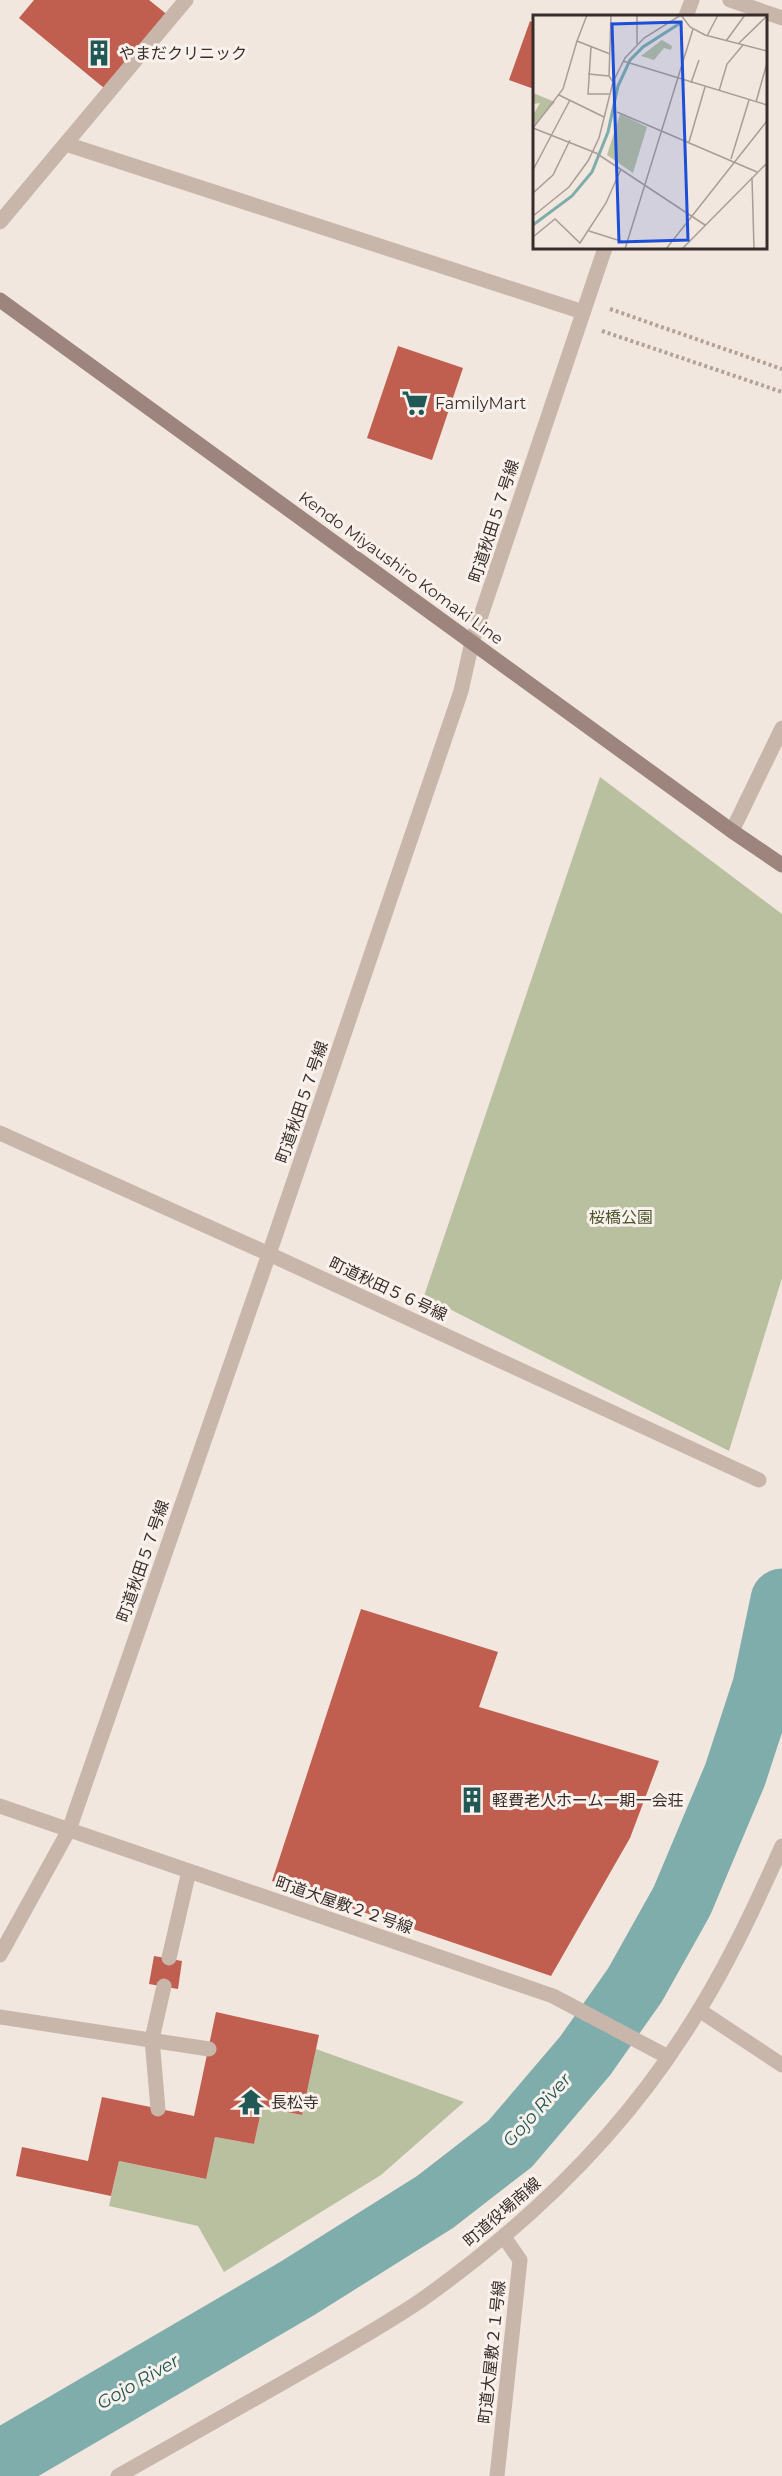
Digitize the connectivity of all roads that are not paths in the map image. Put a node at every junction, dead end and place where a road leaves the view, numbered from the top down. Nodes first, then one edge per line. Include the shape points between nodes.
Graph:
1 (186, 0) edge
2 (692, 0) edge
3 (730, 0) edge
4 (686, 15) edge
5 (782, 18) edge
6 (66, 144) junction
7 (0, 222) edge
8 (605, 249) edge
9 (0, 300) edge
10 (583, 312) junction
11 (472, 642) junction
12 (782, 728) edge
13 (732, 831) junction
14 (782, 865) edge
15 (0, 1133) edge
16 (269, 1254) junction
17 (759, 1480) dead end
18 (0, 1806) edge
19 (69, 1830) junction
20 (782, 1846) edge
21 (189, 1871) junction
22 (0, 1955) edge
23 (170, 1958) dead end
24 (164, 1986) dead end
25 (699, 2010) junction
26 (0, 2017) edge
27 (152, 2039) junction
28 (209, 2049) dead end
29 (668, 2057) junction
30 (782, 2065) edge
31 (158, 2109) dead end
32 (504, 2237) junction
33 (118, 2476) edge
34 (497, 2476) edge

1 - 6 street
2 - 4 street
3 - 5 street
6 - 7 street
6 - 10 street
8 - 10 street, 町道秋田５７号線
9 - 11 main road, Kendo Miyaushiro Komaki Line
10 - 11 street, 町道秋田５７号線
11 - 13 main road, Kendo Miyaushiro Komaki Line
11 - 16 street, 町道秋田５７号線 via 461,691
12 - 13 street
13 - 14 main road, Kendo Miyaushiro Komaki Line
15 - 16 street, 町道秋田５６号線
16 - 17 street, 町道秋田５６号線
16 - 19 street, 町道秋田５７号線
18 - 19 street, 町道大屋敷２２号線
19 - 21 street, 町道大屋敷２２号線
19 - 22 street, 町道秋田５７号線
20 - 25 street, 町道役場南線
21 - 23 street
21 - 29 street, 町道大屋敷２２号線 via 553,1996
24 - 27 street
25 - 29 street, 町道役場南線
25 - 30 street
26 - 27 street
27 - 28 street
27 - 31 street
29 - 32 street, 町道役場南線 via 585,2158
32 - 33 street, 町道役場南線 via 369,2333
32 - 34 street, 町道大屋敷２１号線 via 520,2260

